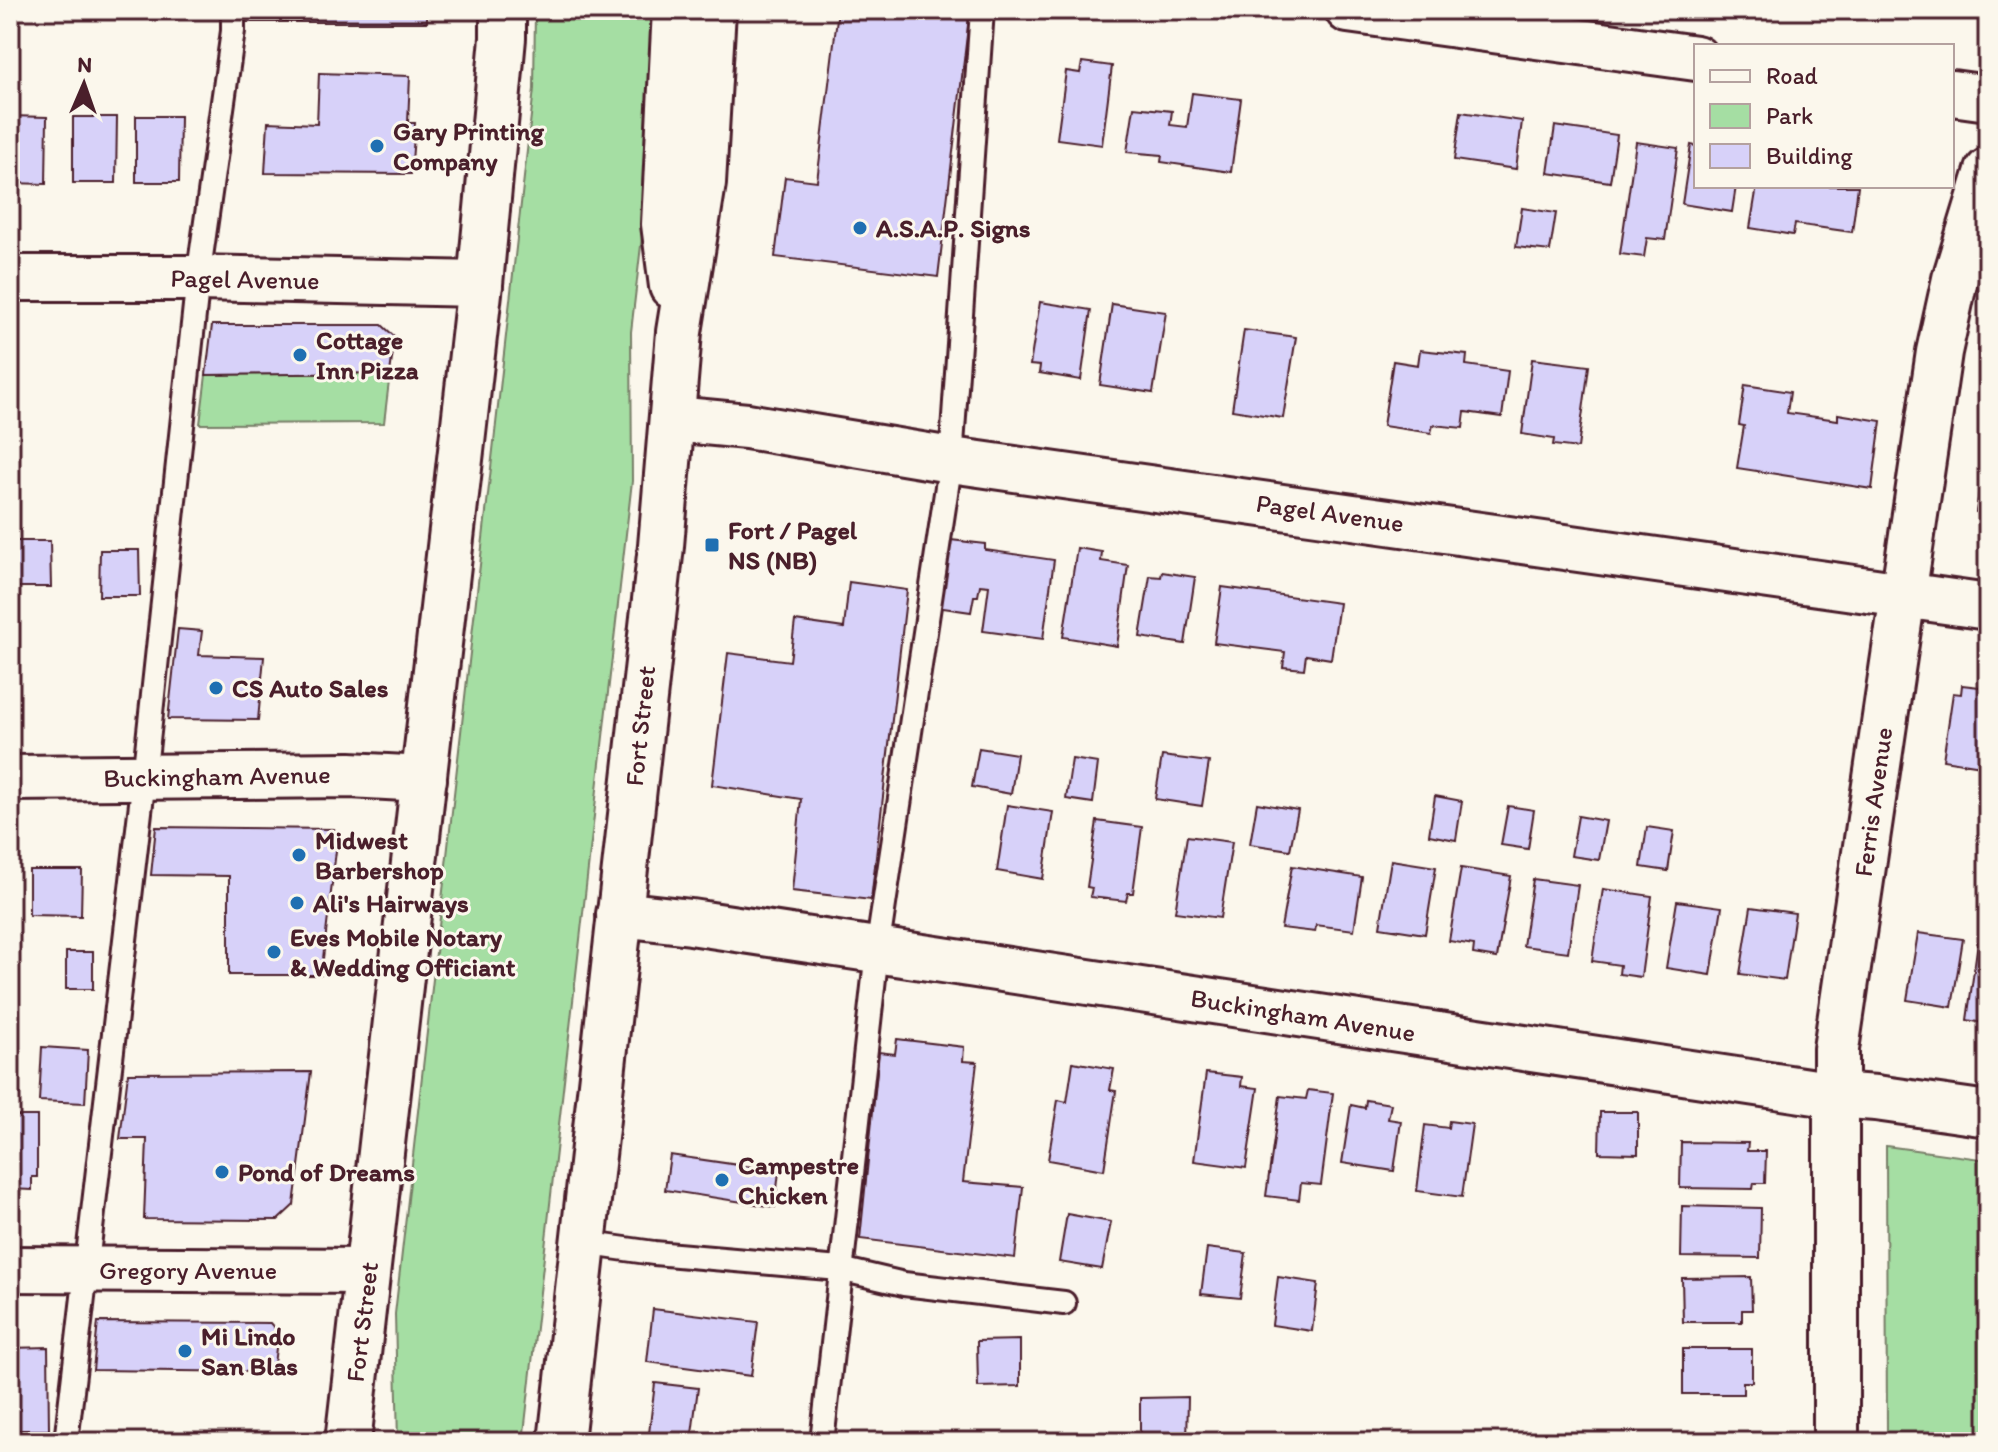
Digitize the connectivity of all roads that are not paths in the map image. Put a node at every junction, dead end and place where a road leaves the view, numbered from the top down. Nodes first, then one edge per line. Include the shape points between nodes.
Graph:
1 (233, 10) edge
2 (503, 10) edge
3 (675, 10) edge
4 (713, 10) edge
5 (982, 10) edge
6 (1348, 10) edge
7 (1694, 58) edge
8 (1954, 93) edge
9 (1988, 98) edge
10 (1988, 171) edge
11 (10, 278) edge
12 (198, 278) junction
13 (480, 284) junction
14 (679, 332) junction
15 (673, 419) junction
16 (951, 460) junction
17 (1904, 594) junction
18 (1988, 607) edge
19 (10, 778) edge
20 (144, 778) junction
21 (424, 779) junction
22 (619, 914) junction
23 (877, 951) junction
24 (1835, 1095) junction
25 (1988, 1114) edge
26 (583, 1243) junction
27 (10, 1269) edge
28 (84, 1269) junction
29 (840, 1269) junction
30 (367, 1271) junction
31 (1064, 1303) dead end
32 (357, 1363) junction
33 (66, 1442) edge
34 (348, 1442) edge
35 (378, 1442) edge
36 (561, 1442) edge
37 (822, 1442) edge
38 (1836, 1442) edge

1 - 12 lane
2 - 13 street, Fort Street
3 - 14 street via 664,224
4 - 14 street, Fort Street via 703,183
5 - 16 lane
6 - 7 street
8 - 9 street
10 - 17 street, Ferris Avenue via 1939,352
11 - 12 street, Pagel Avenue
12 - 13 street, Pagel Avenue
12 - 20 lane
13 - 21 street, Fort Street
14 - 15 street, Fort Street
15 - 16 street, Pagel Avenue
15 - 22 street, Fort Street
16 - 17 street, Pagel Avenue
16 - 23 lane
17 - 18 street, Pagel Avenue
17 - 24 street, Ferris Avenue via 1836,1049
19 - 20 street, Buckingham Avenue
20 - 21 street, Buckingham Avenue
20 - 28 lane
21 - 30 street, Fort Street
22 - 23 street, Buckingham Avenue
22 - 26 street, Fort Street
23 - 24 street, Buckingham Avenue
23 - 29 lane
24 - 25 street, Buckingham Avenue
24 - 38 street, Ferris Avenue
26 - 29 lane
26 - 36 street, Fort Street
27 - 28 street, Gregory Avenue
28 - 30 street, Gregory Avenue
28 - 33 lane
29 - 31 lane via 904,1284
29 - 37 lane
30 - 32 street, Fort Street
32 - 34 street, Fort Street
32 - 35 street

